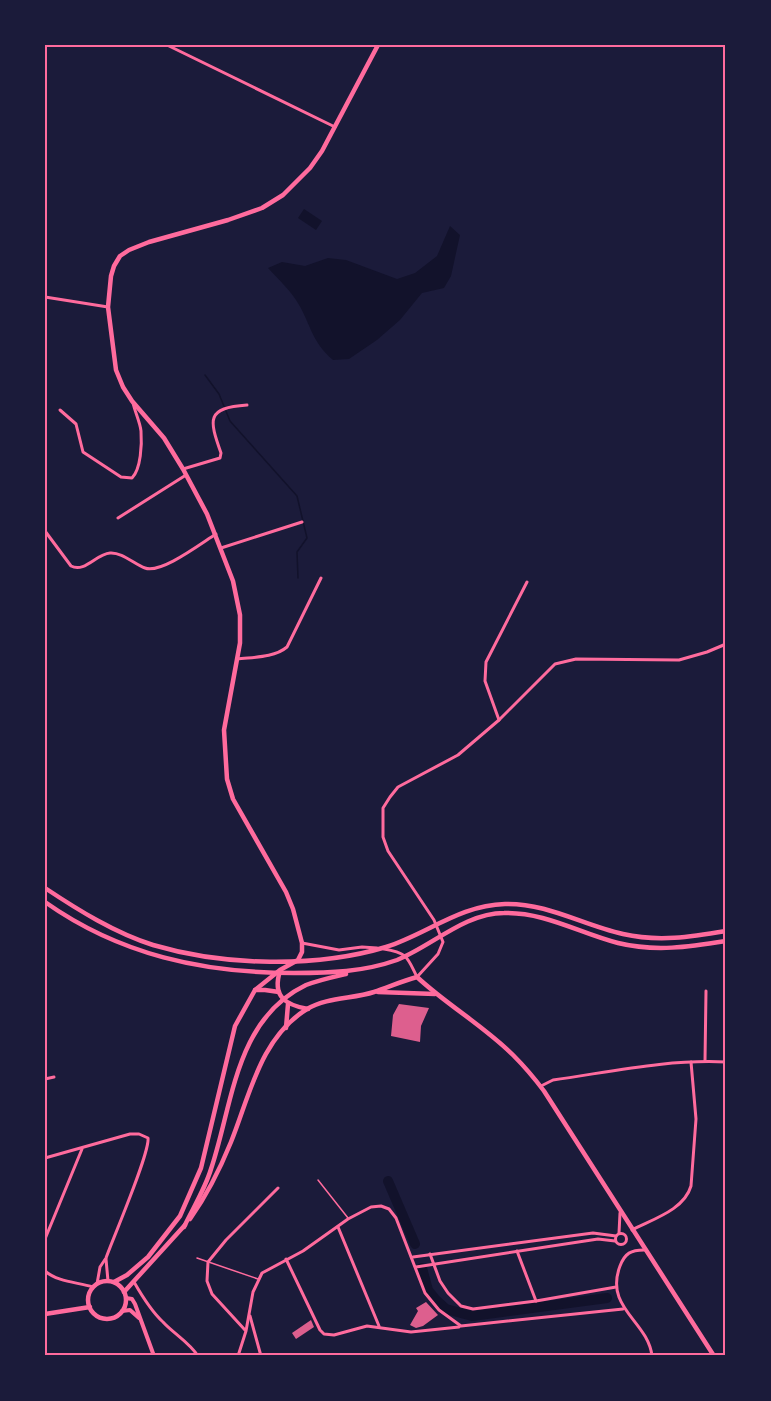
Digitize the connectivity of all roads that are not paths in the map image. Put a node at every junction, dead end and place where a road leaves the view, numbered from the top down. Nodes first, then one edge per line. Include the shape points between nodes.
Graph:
1 (166, 45) edge
2 (378, 45) edge
3 (335, 128) junction
4 (45, 297) edge
5 (108, 307) junction
6 (132, 401) junction
7 (247, 405) dead end
8 (60, 410) dead end
9 (183, 469) junction
10 (186, 475) junction
11 (118, 518) dead end
12 (302, 522) dead end
13 (45, 531) edge
14 (216, 534) junction
15 (221, 548) junction
16 (321, 578) dead end
17 (527, 582) dead end
18 (726, 644) edge
19 (237, 659) junction
20 (500, 720) junction
21 (45, 888) edge
22 (45, 902) edge
23 (726, 931) edge
24 (726, 941) edge
25 (302, 943) junction
26 (280, 970) junction
27 (357, 971) junction
28 (417, 978) junction
29 (255, 990) junction
30 (706, 990) dead end
31 (373, 992) junction
32 (279, 993) junction
33 (435, 994) junction
34 (288, 1004) junction
35 (308, 1009) junction
36 (286, 1028) junction
37 (705, 1061) junction
38 (691, 1062) junction
39 (726, 1062) edge
40 (54, 1077) dead end
41 (45, 1079) edge
42 (541, 1086) junction
43 (82, 1149) junction
44 (45, 1158) edge
45 (318, 1180) dead end
46 (278, 1188) dead end
47 (621, 1211) junction
48 (348, 1219) junction
49 (184, 1227) junction
50 (338, 1227) junction
51 (633, 1230) junction
52 (618, 1235) junction
53 (45, 1239) edge
54 (615, 1241) junction
55 (624, 1244) junction
56 (645, 1250) junction
57 (517, 1251) junction
58 (629, 1252) junction
59 (430, 1254) junction
60 (412, 1257) junction
61 (106, 1258) junction
62 (196, 1258) dead end
63 (286, 1259) junction
64 (208, 1262) junction
65 (434, 1263) junction
66 (416, 1267) junction
67 (45, 1271) edge
68 (258, 1280) junction
69 (108, 1281) junction
70 (114, 1282) junction
71 (134, 1282) junction
72 (95, 1285) junction
73 (616, 1287) junction
74 (124, 1292) junction
75 (126, 1298) junction
76 (536, 1301) junction
77 (90, 1307) junction
78 (623, 1309) junction
79 (122, 1311) junction
80 (45, 1314) edge
81 (249, 1314) junction
82 (140, 1318) junction
83 (378, 1326) junction
84 (461, 1326) junction
85 (246, 1331) junction
86 (154, 1356) edge
87 (198, 1356) edge
88 (238, 1356) edge
89 (261, 1356) edge
90 (652, 1356) edge
91 (714, 1356) edge

1 - 3 street
2 - 3 main road
3 - 5 main road via 310,168 283,195 262,208 149,242 120,256 111,276
4 - 5 street
5 - 6 main road via 116,370
6 - 8 street via 141,429 137,470 132,478 121,477 83,452 75,424
6 - 9 main road via 164,438
7 - 9 street via 218,411 212,426 221,456
9 - 10 main road
10 - 11 street
10 - 14 main road
12 - 15 street
13 - 14 street via 76,568 108,553 147,569 160,568
14 - 15 main road
15 - 19 main road via 240,615
16 - 19 street via 282,651
17 - 20 street via 486,662 485,681
18 - 20 street via 680,660 563,661 548,669
19 - 25 main road via 224,730 227,779 233,799 286,892
20 - 28 street via 458,755 398,787 383,808 383,837 388,851 434,920 443,942
21 - 23 main road via 108,925 153,944 225,959 280,961 349,956 390,946 460,912 495,904 553,910 642,937 686,938
22 - 27 main road via 86,928 184,964 235,972
24 - 27 main road via 661,949 638,947 553,920 501,913 463,924 399,959
25 - 26 main road via 298,960
25 - 28 street via 339,950 362,947 400,952
26 - 29 main road
26 - 32 main road
27 - 49 main road via 307,985 279,1003 257,1028 227,1108 211,1170
28 - 31 main road
28 - 33 main road
29 - 32 main road
29 - 70 main road via 235,1026 207,1150 180,1216 148,1257
30 - 37 street
31 - 33 main road
31 - 35 main road
32 - 34 main road
33 - 42 main road via 513,1054
34 - 35 main road
34 - 36 main road
35 - 36 main road
36 - 49 main road via 264,1057 214,1180
37 - 38 street
37 - 39 street
38 - 42 street via 553,1080
38 - 51 street via 696,1119 692,1186 678,1205
40 - 41 street
42 - 47 main road
43 - 44 street
43 - 53 street
43 - 61 street via 130,1134 145,1135 149,1144
45 - 48 lane
46 - 64 street
47 - 51 main road
47 - 52 street
48 - 50 street
48 - 60 street via 371,1207 389,1209
49 - 71 main road
50 - 63 street
50 - 83 street
51 - 56 main road
52 - 54 street
52 - 55 street via 626,1237
52 - 59 street via 593,1233
54 - 55 street
54 - 57 street via 598,1239
55 - 58 street
56 - 58 street
56 - 91 main road
57 - 65 street
57 - 76 street
58 - 73 street via 622,1260
59 - 60 street
59 - 65 street
60 - 66 street
61 - 69 street
61 - 72 street
62 - 64 lane
63 - 68 street
63 - 83 street via 324,1334
64 - 68 lane
64 - 85 street via 207,1281 212,1294
65 - 66 street
65 - 76 street via 440,1281 461,1306 481,1309
66 - 84 street via 431,1302
67 - 72 street via 60,1280
68 - 81 street
69 - 70 main road
69 - 72 main road
70 - 74 main road
71 - 74 main road
71 - 87 street via 161,1321
72 - 77 main road via 88,1300
73 - 76 street
73 - 78 street
74 - 75 main road
75 - 79 main road
75 - 82 street via 132,1299
77 - 79 main road via 93,1313 105,1318
77 - 80 main road
78 - 84 street
78 - 90 street via 642,1332
79 - 82 street via 130,1310
81 - 85 street
81 - 89 street
82 - 86 street
83 - 84 street via 411,1332
85 - 88 street

